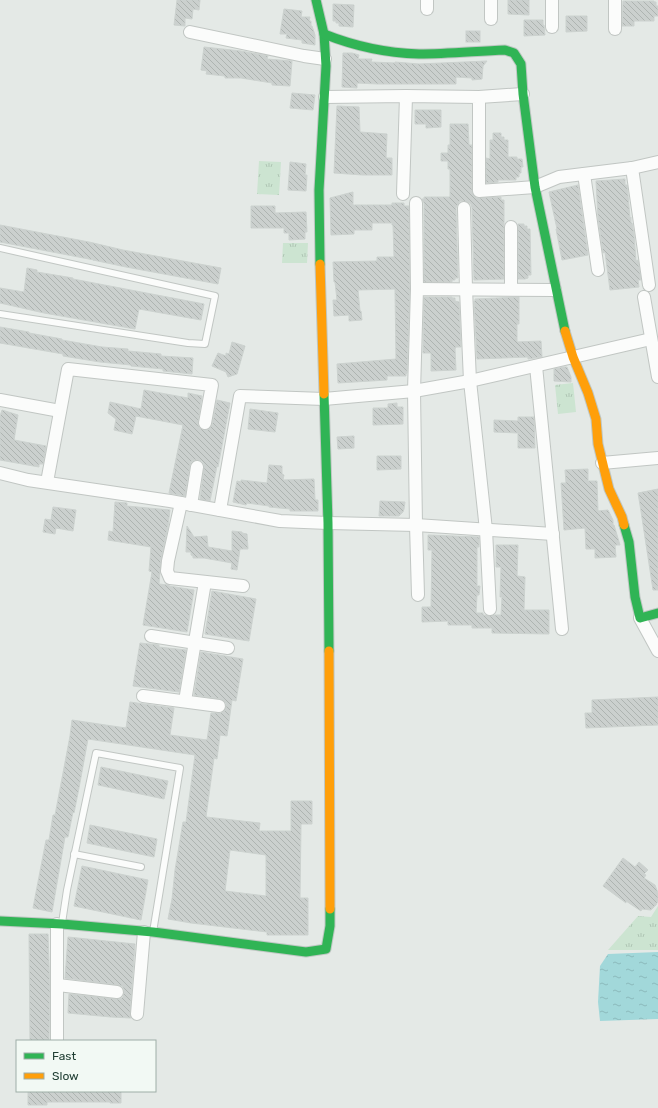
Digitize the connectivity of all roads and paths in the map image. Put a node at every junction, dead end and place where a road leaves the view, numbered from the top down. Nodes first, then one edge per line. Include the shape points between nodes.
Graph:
1 (316, 0) edge
2 (491, 0) edge
3 (552, 0) edge
4 (615, 0) edge
5 (492, 19) dead end
6 (552, 27) dead end
7 (615, 29) dead end
8 (190, 32) dead end
9 (324, 34) junction
10 (325, 59) junction
11 (523, 94) junction
12 (406, 96) junction
13 (325, 97) junction
14 (479, 97) junction
15 (658, 162) edge
16 (632, 168) junction
17 (584, 174) junction
18 (535, 187) junction
19 (403, 194) dead end
20 (416, 202) dead end
21 (464, 208) dead end
22 (511, 226) dead end
23 (0, 248) edge
24 (598, 270) dead end
25 (649, 285) dead end
26 (417, 289) junction
27 (466, 289) junction
28 (511, 289) junction
29 (555, 290) junction
30 (644, 297) dead end
31 (0, 314) edge
32 (651, 339) junction
33 (573, 357) junction
34 (536, 366) junction
35 (658, 377) edge
36 (470, 381) junction
37 (414, 391) junction
38 (324, 398) junction
39 (0, 400) edge
40 (60, 411) junction
41 (205, 423) dead end
42 (658, 458) edge
43 (602, 464) junction
44 (197, 467) dead end
45 (0, 473) edge
46 (47, 482) junction
47 (186, 504) junction
48 (220, 510) junction
49 (328, 523) junction
50 (416, 525) junction
51 (486, 530) junction
52 (553, 534) junction
53 (205, 582) junction
54 (243, 586) dead end
55 (418, 595) dead end
56 (490, 609) dead end
57 (658, 614) edge
58 (640, 618) junction
59 (562, 630) dead end
60 (151, 636) dead end
61 (194, 643) junction
62 (228, 648) dead end
63 (658, 651) edge
64 (142, 696) dead end
65 (185, 701) junction
66 (219, 706) dead end
67 (74, 854) junction
68 (141, 867) dead end
69 (0, 921) edge
70 (60, 924) junction
71 (148, 932) junction
72 (58, 985) junction
73 (117, 992) dead end
74 (137, 1014) dead end
75 (57, 1040) edge

1 - 9 street
2 - 5 street
3 - 6 street
4 - 7 street
8 - 10 street
9 - 10 street
9 - 11 street via 383,51 419,54 506,50 514,53 521,64
10 - 13 street
11 - 14 street
11 - 18 street
12 - 13 street
12 - 14 street
12 - 19 street
13 - 38 street via 319,190
14 - 18 street via 480,191
15 - 16 street
16 - 17 street
16 - 25 street
17 - 18 street via 559,177
17 - 24 street
18 - 29 street
20 - 26 street
21 - 27 street
22 - 28 street
23 - 31 lane via 215,296 205,344
26 - 27 street
26 - 37 street
27 - 28 street
27 - 36 street
28 - 29 street
29 - 33 street
30 - 32 street
32 - 33 street
32 - 35 street
33 - 34 street
33 - 43 street via 596,419
34 - 36 street
34 - 52 street
36 - 37 street
36 - 51 street
37 - 38 street
37 - 50 street
38 - 48 street via 240,396
38 - 49 street
39 - 40 street
40 - 41 street via 68,369 212,385
40 - 46 street
42 - 43 street
43 - 58 street via 629,542
44 - 47 street
45 - 46 street
46 - 47 street
47 - 48 street
47 - 53 street via 167,571 170,578
48 - 49 street via 280,521
49 - 50 street
49 - 71 street via 330,926 326,949 306,952
50 - 51 street
50 - 55 street
51 - 52 street
51 - 56 street
52 - 59 street
53 - 54 street
53 - 61 street
57 - 58 street
58 - 63 street
60 - 61 street
61 - 62 street
61 - 65 street
64 - 65 street
65 - 66 street
67 - 68 lane
67 - 70 lane
67 - 71 lane via 96,753 180,768
69 - 70 street
70 - 71 street
70 - 72 street
71 - 74 street
72 - 73 street
72 - 75 street

